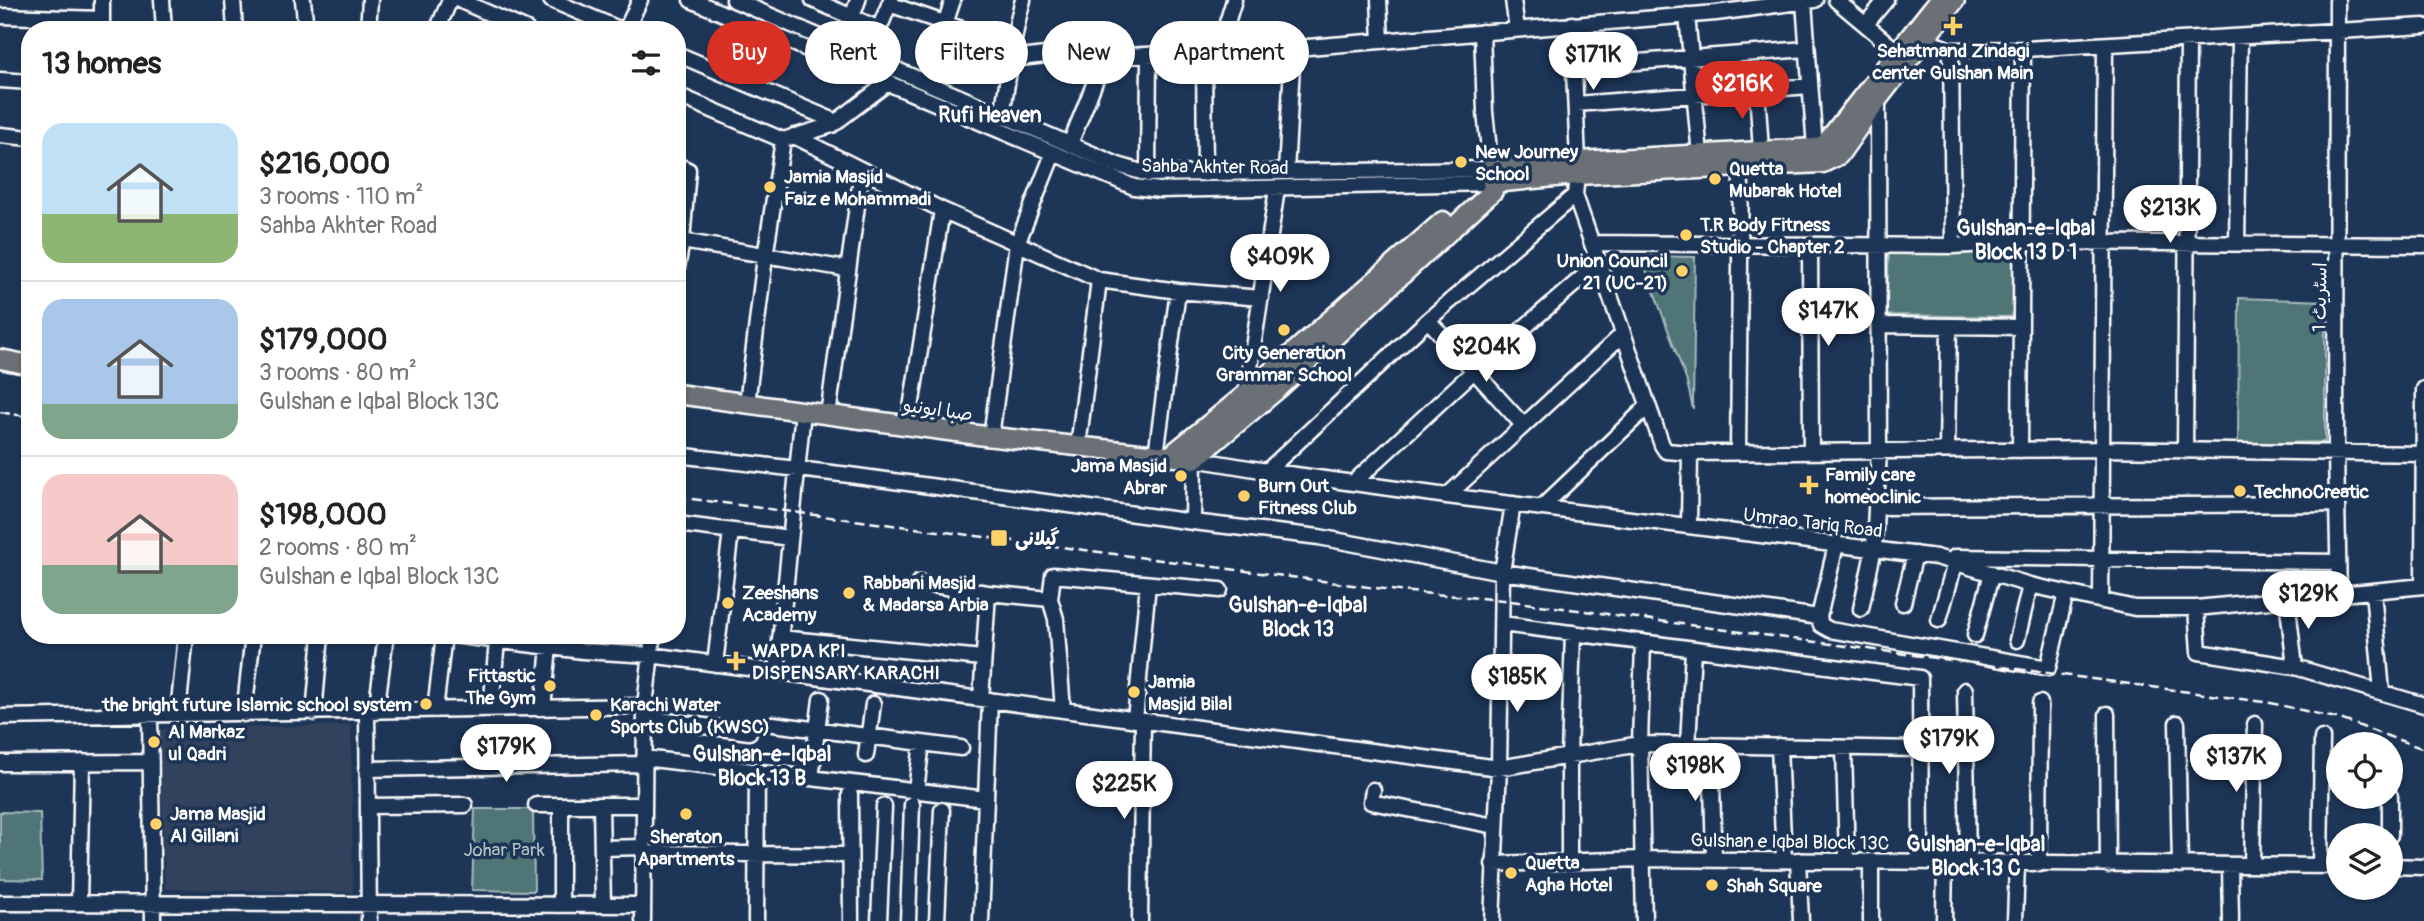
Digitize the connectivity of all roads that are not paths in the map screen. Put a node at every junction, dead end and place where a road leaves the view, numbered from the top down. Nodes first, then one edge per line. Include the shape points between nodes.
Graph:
1 (102, 0) edge
2 (162, 0) edge
3 (233, 0) edge
4 (303, 0) edge
5 (370, 0) edge
6 (450, 0) edge
7 (459, 0) edge
8 (551, 0) edge
9 (640, 0) edge
10 (691, 0) edge
11 (858, 0) edge
12 (953, 0) edge
13 (1024, 0) edge
14 (1234, 0) edge
15 (1379, 0) edge
16 (1513, 0) edge
17 (1836, 0) edge
18 (1886, 0) edge
19 (2337, 0) edge
20 (737, 1) edge
21 (1810, 1) edge
22 (1942, 1) edge
23 (821, 2) edge
24 (890, 2) edge
25 (755, 4) edge
26 (1716, 6) edge
27 (1687, 15) junction
28 (0, 16) edge
29 (852, 17) junction
30 (730, 18) junction
31 (64, 21) edge
32 (102, 21) edge
33 (163, 21) edge
34 (234, 21) edge
35 (305, 21) edge
36 (369, 21) edge
37 (441, 21) edge
38 (507, 21) edge
39 (601, 21) edge
40 (628, 21) edge
41 (738, 21) edge
42 (747, 21) edge
43 (861, 21) edge
44 (882, 21) edge
45 (937, 21) edge
46 (945, 21) edge
47 (1019, 21) edge
48 (1225, 21) edge
49 (1572, 24) junction
50 (1866, 24) junction
51 (2424, 26) edge
52 (805, 27) edge
53 (1517, 29) junction
54 (1482, 32) junction
55 (2337, 32) junction
56 (1919, 35) junction
57 (2240, 37) junction
58 (2188, 40) junction
59 (1381, 41) junction
60 (2105, 45) junction
61 (1309, 47) edge
62 (1807, 49) junction
63 (2023, 49) junction
64 (1951, 50) junction
65 (1898, 52) junction
66 (1149, 55) joint
67 (1135, 56) edge
68 (686, 58) edge
69 (1691, 58) junction
70 (1573, 67) junction
71 (901, 71) edge
72 (0, 80) edge
73 (21, 81) edge
74 (886, 84) edge
75 (894, 84) edge
76 (1007, 84) edge
77 (1094, 84) edge
78 (1209, 84) edge
79 (1291, 84) edge
80 (1810, 86) junction
81 (1757, 90) junction
82 (1695, 94) junction
83 (1873, 95) junction
84 (686, 98) edge
85 (1576, 104) junction
86 (1002, 115) junction
87 (837, 122) junction
88 (0, 135) edge
89 (21, 137) edge
90 (789, 138) junction
91 (1070, 144) junction
92 (1815, 148) junction
93 (1761, 150) junction
94 (1053, 154) junction
95 (1700, 155) junction
96 (1741, 167) junction
97 (1578, 168) junction
98 (686, 169) edge
99 (862, 170) junction
100 (1286, 172) junction
101 (1147, 174) junction
102 (1205, 174) junction
103 (1489, 179) junction
104 (1277, 189) junction
105 (686, 194) edge
106 (1576, 195) junction
107 (942, 210) junction
108 (1454, 219) junction
109 (686, 242) edge
110 (2022, 242) junction
111 (1592, 243) junction
112 (2104, 243) junction
113 (2188, 243) junction
114 (1017, 244) junction
115 (1741, 244) junction
116 (2237, 244) junction
117 (2338, 244) junction
118 (2424, 244) edge
119 (1810, 245) junction
120 (1880, 246) junction
121 (1952, 246) junction
122 (765, 257) junction
123 (1600, 263) junction
124 (847, 269) junction
125 (1099, 281) junction
126 (1178, 291) junction
127 (1261, 298) junction
128 (1428, 320) junction
129 (1880, 325) junction
130 (1949, 326) junction
131 (2021, 327) junction
132 (1623, 334) junction
133 (0, 359) edge
134 (21, 363) edge
135 (1475, 370) junction
136 (2424, 390) edge
137 (1247, 394) junction
138 (686, 395) edge
139 (747, 404) junction
140 (1648, 406) junction
141 (803, 411) junction
142 (828, 415) junction
143 (1523, 425) junction
144 (908, 427) junction
145 (991, 437) junction
146 (1078, 447) junction
147 (2102, 449) junction
148 (1947, 450) junction
149 (2020, 450) junction
150 (1811, 451) junction
151 (1880, 451) junction
152 (2185, 451) junction
153 (1738, 452) junction
154 (1690, 453) junction
155 (2336, 454) junction
156 (2423, 454) edge
157 (686, 456) edge
158 (1163, 456) junction
159 (1194, 459) junction
160 (797, 470) junction
161 (1267, 471) junction
162 (1353, 483) junction
163 (1447, 496) junction
164 (1513, 504) junction
165 (2337, 504) junction
166 (2101, 506) junction
167 (1542, 507) junction
168 (1878, 507) junction
169 (1193, 522) junction
170 (686, 525) edge
171 (1689, 526) junction
172 (731, 531) junction
173 (790, 538) junction
174 (1836, 545) junction
175 (1874, 548) junction
176 (1915, 554) junction
177 (1936, 557) junction
178 (2101, 558) junction
179 (1955, 562) junction
180 (2337, 562) junction
181 (1502, 572) junction
182 (1992, 573) junction
183 (918, 583) dead end
184 (1147, 584) junction
185 (2030, 585) junction
186 (2423, 586) edge
187 (1220, 590) dead end
188 (2373, 591) junction
189 (988, 593) junction
190 (2066, 593) junction
191 (2339, 594) junction
192 (1050, 599) junction
193 (2287, 599) junction
194 (2101, 601) junction
195 (1903, 603) dead end
196 (2196, 608) junction
197 (1861, 609) dead end
198 (1819, 617) junction
199 (1939, 620) dead end
200 (1502, 624) junction
201 (1573, 633) junction
202 (1975, 635) dead end
203 (780, 638) junction
204 (2017, 640) dead end
205 (1643, 642) junction
206 (185, 644) edge
207 (252, 644) edge
208 (320, 644) edge
209 (384, 644) edge
210 (443, 644) edge
211 (496, 644) edge
212 (538, 644) edge
213 (584, 644) edge
214 (652, 644) edge
215 (549, 647) junction
216 (1693, 649) junction
217 (583, 651) junction
218 (650, 655) junction
219 (982, 658) junction
220 (715, 664) junction
221 (2295, 667) junction
222 (777, 672) junction
223 (1965, 690) dead end
224 (2382, 692) junction
225 (821, 699) dead end
226 (986, 700) junction
227 (2040, 703) dead end
228 (873, 704) dead end
229 (2424, 705) edge
230 (543, 708) junction
231 (491, 709) junction
232 (435, 710) junction
233 (1063, 710) junction
234 (371, 712) junction
235 (645, 712) junction
236 (178, 713) junction
237 (314, 713) junction
238 (244, 714) junction
239 (2107, 714) dead end
240 (150, 715) junction
241 (0, 717) edge
242 (1139, 721) junction
243 (2177, 723) dead end
244 (773, 724) dead end
245 (2255, 724) dead end
246 (817, 730) junction
247 (749, 732) dead end
248 (869, 736) junction
249 (2322, 738) dead end
250 (922, 743) junction
251 (1640, 744) junction
252 (1688, 745) junction
253 (1711, 745) junction
254 (1779, 746) junction
255 (961, 748) dead end
256 (1844, 749) junction
257 (1919, 749) junction
258 (866, 755) dead end
259 (1569, 756) junction
260 (644, 761) junction
261 (82, 762) junction
262 (151, 762) junction
263 (0, 763) edge
264 (1499, 768) junction
265 (367, 769) junction
266 (757, 771) junction
267 (811, 778) junction
268 (1373, 790) dead end
269 (850, 794) dead end
270 (914, 797) junction
271 (986, 799) junction
272 (465, 805) dead end
273 (536, 805) dead end
274 (561, 805) junction
275 (601, 805) junction
276 (644, 805) junction
277 (368, 806) junction
278 (884, 806) dead end
279 (942, 810) dead end
280 (1495, 826) junction
281 (601, 848) junction
282 (643, 850) junction
283 (756, 854) junction
284 (850, 855) junction
285 (1643, 859) junction
286 (1714, 859) junction
287 (1791, 860) junction
288 (1569, 861) junction
289 (1847, 861) junction
290 (1871, 861) junction
291 (1945, 861) junction
292 (1921, 862) junction
293 (1968, 862) junction
294 (1493, 864) junction
295 (2017, 864) junction
296 (2039, 864) junction
297 (2108, 864) junction
298 (2180, 865) junction
299 (2230, 865) junction
300 (2252, 865) junction
301 (2320, 866) junction
302 (2326, 866) edge
303 (2403, 866) edge
304 (2424, 867) edge
305 (0, 903) edge
306 (79, 903) junction
307 (153, 903) junction
308 (369, 904) junction
309 (561, 905) junction
310 (603, 905) junction
311 (643, 905) junction
312 (153, 921) edge
313 (369, 921) edge
314 (643, 921) edge
315 (756, 921) edge
316 (851, 921) edge
317 (879, 921) edge
318 (908, 921) edge
319 (937, 921) edge
320 (981, 921) edge
321 (1140, 921) edge
322 (1492, 921) edge
323 (1644, 921) edge
324 (1801, 921) edge
325 (1871, 921) edge
326 (1944, 921) edge
327 (2015, 921) edge
328 (2231, 921) edge

1 - 32 street
2 - 33 street
3 - 34 street
4 - 35 street
5 - 36 street
6 - 37 street
7 - 38 street
8 - 39 street
9 - 40 street
10 - 30 street, Sahba Akhter Road
11 - 29 street
12 - 46 street
13 - 47 street
14 - 48 street
15 - 59 street
16 - 53 street
17 - 50 street
18 - 50 street
19 - 55 street, اسٹریٹ 1
20 - 25 street, Sahba Akhter Road
20 - 30 street
21 - 26 street
21 - 62 street
22 - 56 main road, Sahba Akhter Road
23 - 29 street
24 - 44 street
24 - 45 street
25 - 42 street
25 - 52 street, Sahba Akhter Road
26 - 27 street
27 - 49 street
27 - 69 street
28 - 31 street
29 - 43 street
30 - 41 street, Sahba Akhter Road
49 - 53 street
49 - 70 street
50 - 65 street
51 - 55 street
53 - 54 street
54 - 59 street
54 - 103 street
55 - 57 street
55 - 117 street, اسٹریٹ 1
56 - 64 street
56 - 65 main road, Sahba Akhter Road
56 - 83 main road, Sahba Akhter Road
57 - 58 street
57 - 116 street
58 - 60 street
58 - 113 street
59 - 61 street
60 - 63 street
60 - 112 street
62 - 69 street
62 - 80 street
63 - 64 street
63 - 110 street
64 - 121 street
65 - 83 main road, Sahba Akhter Road
66 - 67 street
66 - 101 street
68 - 87 street
69 - 70 street
69 - 82 street
70 - 85 street
71 - 86 street, Sahba Akhter Road
72 - 73 street
74 - 87 street
75 - 94 street, Sahba Akhter Road
76 - 86 street
77 - 91 street
78 - 102 street
79 - 100 street
80 - 81 street
80 - 92 street
81 - 82 street
81 - 93 street
82 - 85 street
82 - 95 street
83 - 92 main road, Sahba Akhter Road via 1825,144
83 - 96 main road, Sahba Akhter Road via 1839,155 1823,163
83 - 120 street
84 - 90 street
85 - 97 street
86 - 91 street, Sahba Akhter Road
87 - 90 street
88 - 89 street
90 - 99 street
90 - 122 street
91 - 101 street, Sahba Akhter Road
92 - 93 main road, Sahba Akhter Road
93 - 95 main road, Sahba Akhter Road
94 - 104 street, Sahba Akhter Road via 1134,187
94 - 114 street
95 - 97 main road, Sahba Akhter Road
96 - 97 main road, Sahba Akhter Road
96 - 115 street
97 - 103 main road, Sahba Akhter Road
97 - 106 street
98 - 105 street
99 - 107 street
99 - 124 street
100 - 102 street, Sahba Akhter Road
100 - 103 street, Sahba Akhter Road
101 - 102 street, Sahba Akhter Road
103 - 104 street, Sahba Akhter Road
103 - 108 main road
104 - 127 street
106 - 111 street
106 - 128 street
107 - 114 street
107 - 144 street
108 - 137 main road
108 - 159 main road via 1279,388
109 - 122 street
110 - 112 street
110 - 121 street
110 - 131 street
111 - 115 street
111 - 123 street
112 - 113 street
112 - 147 street
113 - 116 street
113 - 152 street
114 - 125 street
114 - 145 street
115 - 119 street
115 - 153 street
116 - 117 street
117 - 118 street
117 - 155 street, اسٹریٹ 1
119 - 120 street
119 - 150 street
120 - 121 street
120 - 129 street
122 - 124 street
122 - 139 street
123 - 132 street
123 - 135 street
124 - 142 street
125 - 126 street
125 - 146 street
126 - 127 street
126 - 158 street
127 - 137 street
128 - 135 street
128 - 161 street
129 - 130 street
129 - 151 street
130 - 131 street
130 - 148 street
131 - 149 street
132 - 140 street
132 - 143 street
133 - 134 main road
135 - 143 street
135 - 162 street
136 - 156 street
137 - 158 main road
138 - 139 main road, صبا ایونیو
139 - 141 main road, صبا ایونیو
140 - 154 street via 1666,451
140 - 167 street
141 - 142 main road, صبا ایونیو
141 - 160 street
142 - 144 main road, صبا ایونیو
143 - 163 street
144 - 145 main road, صبا ایونیو
145 - 146 main road, صبا ایونیو
146 - 158 main road, صبا ایونیو
147 - 149 street
147 - 152 street
147 - 166 street
148 - 149 street
148 - 151 street
150 - 151 street
150 - 153 street
151 - 168 street
152 - 155 street
153 - 154 street
154 - 171 street
155 - 156 street
155 - 165 street, اسٹریٹ 1
156 - 186 street
157 - 160 street
158 - 159 main road, صبا ایونیو
159 - 161 street, Umrao Tariq Road
159 - 169 street
160 - 169 street
160 - 173 street
161 - 162 street, Umrao Tariq Road
162 - 163 street, Umrao Tariq Road
163 - 164 street, Umrao Tariq Road
164 - 167 street, Umrao Tariq Road
164 - 181 street
165 - 166 street
165 - 180 street, اسٹریٹ 1
166 - 168 street
166 - 178 street
167 - 171 street, Umrao Tariq Road
168 - 175 street
169 - 181 street via 1319,537
170 - 172 street
171 - 174 street, Umrao Tariq Road
172 - 173 street
172 - 220 street
173 - 203 street
174 - 175 street, Umrao Tariq Road
174 - 198 street
175 - 176 street, Umrao Tariq Road
175 - 197 street
176 - 177 street, Umrao Tariq Road
176 - 195 street
177 - 178 street
177 - 179 street, Umrao Tariq Road
178 - 180 street
178 - 194 street
179 - 182 street, Umrao Tariq Road
179 - 199 street
180 - 191 street, اسٹریٹ 1
181 - 198 street
181 - 200 street
182 - 185 street, Umrao Tariq Road
182 - 202 street
183 - 189 street
184 - 187 street
184 - 192 street via 1053,575
184 - 242 street
185 - 190 street, Umrao Tariq Road
185 - 204 street
186 - 188 street, Umrao Tariq Road
188 - 191 street, Umrao Tariq Road
188 - 224 street
189 - 192 street
189 - 219 street
190 - 194 street, Umrao Tariq Road
190 - 198 street via 2048,668 1830,630 1821,625
191 - 193 street, Umrao Tariq Road
192 - 233 street via 1056,619
193 - 196 street, Umrao Tariq Road
193 - 221 street
194 - 196 street, Umrao Tariq Road via 2135,608
196 - 221 street via 2199,652
200 - 201 street
200 - 264 street
201 - 205 street
201 - 259 street
203 - 219 street
203 - 222 street
205 - 216 street
205 - 251 street
206 - 236 street
207 - 238 street
208 - 237 street
209 - 234 street
210 - 232 street
211 - 231 street
212 - 215 street
213 - 217 street
214 - 218 street
215 - 217 street
215 - 230 street
216 - 252 street
216 - 257 street via 1920,678
217 - 218 street
218 - 220 street
218 - 235 street
219 - 226 street
220 - 222 street
221 - 224 street
222 - 226 street
223 - 293 street
224 - 229 street
225 - 246 street
226 - 233 street
226 - 271 street
227 - 296 street
228 - 248 street
230 - 231 street
230 - 235 street
231 - 232 street
232 - 234 street
233 - 242 street
234 - 237 street
234 - 265 street
235 - 247 street
235 - 260 street
236 - 238 street
236 - 240 street
237 - 238 street
239 - 297 street
240 - 241 street
240 - 262 street
242 - 264 street
242 - 321 street
243 - 298 street
244 - 246 street
245 - 300 street
246 - 248 street
246 - 267 street
248 - 250 street
248 - 258 street
249 - 301 street
250 - 255 street
250 - 270 street
251 - 252 street
251 - 259 street
251 - 285 street
252 - 253 street
253 - 254 street
253 - 286 street
254 - 256 street
254 - 287 street
256 - 257 street
256 - 289 street
257 - 292 street
259 - 264 street
259 - 288 street
260 - 265 street
260 - 266 street
260 - 276 street
261 - 262 street
261 - 263 street
261 - 306 street
262 - 307 street
264 - 280 street
265 - 277 street
266 - 267 street
266 - 283 street
267 - 270 street
268 - 280 street via 1370,802
269 - 284 street
270 - 271 street
270 - 318 street
271 - 320 street
272 - 277 street
273 - 274 street
274 - 275 street
274 - 309 street
275 - 276 street
275 - 281 street
276 - 282 street
277 - 308 street
278 - 317 street
279 - 319 street
280 - 294 street
281 - 282 street
281 - 310 street
282 - 283 street
282 - 311 street
283 - 284 street
283 - 315 street
284 - 316 street
285 - 286 street, Gulshan e Iqbal Block 13C
285 - 288 street, Gulshan e Iqbal Block 13C
285 - 323 street
286 - 287 street, Gulshan e Iqbal Block 13C
287 - 289 street, Gulshan e Iqbal Block 13C
287 - 324 street
288 - 294 street, Gulshan e Iqbal Block 13C
289 - 290 street, Gulshan e Iqbal Block 13C
290 - 292 street, Gulshan e Iqbal Block 13C
290 - 325 street
291 - 292 street, Gulshan e Iqbal Block 13C
291 - 293 street, Gulshan e Iqbal Block 13C
291 - 326 street
293 - 295 street, Gulshan e Iqbal Block 13C
294 - 322 street
295 - 296 street, Gulshan e Iqbal Block 13C
295 - 327 street
296 - 297 street, Gulshan e Iqbal Block 13C
297 - 298 street, Gulshan e Iqbal Block 13C
298 - 299 street, Gulshan e Iqbal Block 13C
299 - 300 street, Gulshan e Iqbal Block 13C
299 - 328 street
300 - 301 street, Gulshan e Iqbal Block 13C
301 - 302 street, Gulshan e Iqbal Block 13C
303 - 304 street
305 - 306 street
306 - 307 street
307 - 308 street
307 - 312 street
308 - 309 street
308 - 313 street
309 - 310 street
310 - 311 street
311 - 314 street

